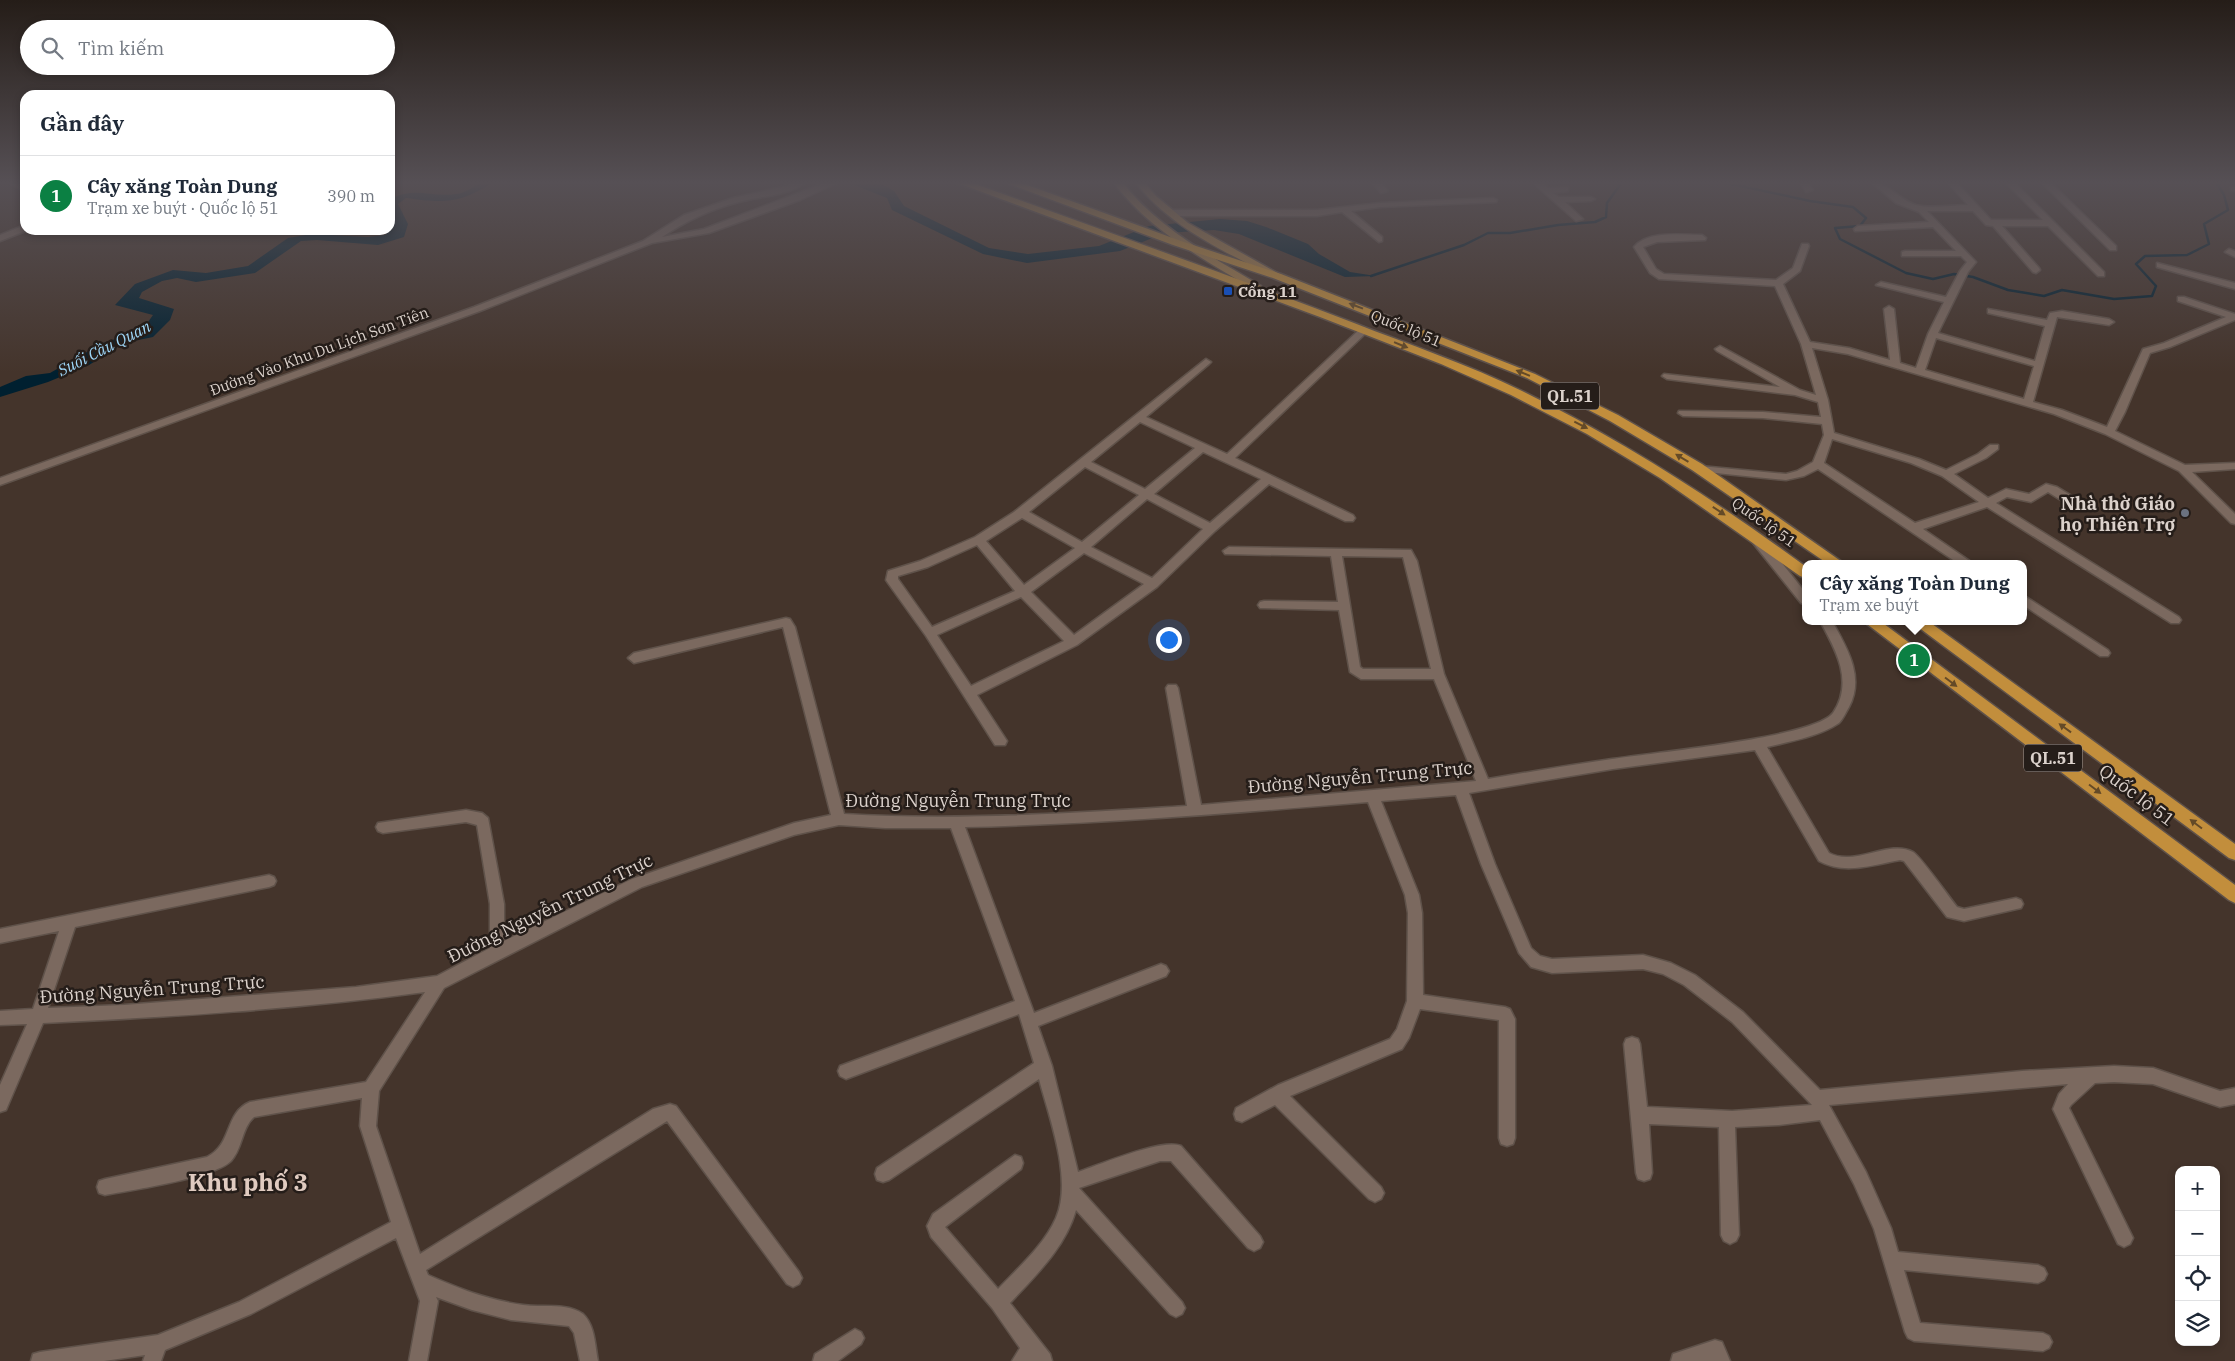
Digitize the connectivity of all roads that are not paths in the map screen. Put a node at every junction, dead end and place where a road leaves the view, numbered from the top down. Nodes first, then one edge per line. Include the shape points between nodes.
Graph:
1 (640, 246) edge
2 (1132, 246) edge
3 (1187, 246) edge
4 (1208, 246) edge
5 (1640, 246) edge
6 (1805, 246) dead end
7 (1957, 246) edge
8 (2015, 246) edge
9 (2072, 246) edge
10 (2110, 246) edge
11 (2113, 248) dead end
12 (1964, 253) junction
13 (1905, 254) dead end
14 (1225, 263) junction
15 (2160, 265) dead end
16 (2036, 270) dead end
17 (2101, 274) dead end
18 (1778, 284) junction
19 (1881, 285) dead end
20 (2235, 286) edge
21 (2181, 299) dead end
22 (1950, 302) junction
23 (1889, 309) dead end
24 (1990, 311) dead end
25 (2235, 317) edge
26 (2109, 322) dead end
27 (2051, 324) junction
28 (1364, 330) junction
29 (1933, 334) junction
30 (1806, 344) junction
31 (1720, 349) dead end
32 (1206, 362) dead end
33 (1895, 363) junction
34 (2040, 365) junction
35 (1920, 371) junction
36 (1667, 376) dead end
37 (1796, 392) junction
38 (1823, 400) junction
39 (2028, 403) junction
40 (1683, 413) dead end
41 (1139, 418) junction
42 (1826, 422) junction
43 (2109, 432) junction
44 (1829, 435) junction
45 (1994, 447) dead end
46 (1202, 448) junction
47 (1228, 459) junction
48 (1084, 462) junction
49 (1818, 464) junction
50 (2235, 466) edge
51 (1700, 469) junction
52 (2183, 469) junction
53 (1946, 474) junction
54 (1268, 479) junction
55 (0, 482) edge
56 (1146, 493) junction
57 (1988, 503) junction
58 (2076, 504) dead end
59 (1022, 512) junction
60 (1349, 518) dead end
61 (2235, 520) edge
62 (1211, 528) junction
63 (1913, 528) junction
64 (1755, 536) junction
65 (979, 540) junction
66 (1083, 548) junction
67 (1229, 551) dead end
68 (1336, 552) junction
69 (1832, 560) edge
70 (1962, 560) edge
71 (1802, 571) edge
72 (1154, 584) junction
73 (1024, 592) junction
74 (1802, 596) edge
75 (2027, 603) edge
76 (1264, 606) dead end
77 (1345, 606) junction
78 (2175, 620) dead end
79 (1828, 625) edge
80 (1875, 625) edge
81 (1922, 625) edge
82 (930, 632) junction
83 (1073, 642) junction
84 (2104, 652) dead end
85 (634, 658) dead end
86 (1438, 674) junction
87 (1172, 688) dead end
88 (969, 693) junction
89 (1000, 741) dead end
90 (1758, 744) junction
91 (1484, 785) junction
92 (1461, 789) junction
93 (1372, 795) junction
94 (1195, 811) junction
95 (839, 819) junction
96 (956, 822) junction
97 (384, 827) dead end
98 (2235, 853) edge
99 (269, 881) dead end
100 (2235, 895) edge
101 (2016, 904) dead end
102 (69, 922) junction
103 (0, 936) edge
104 (497, 952) junction
105 (1161, 971) dead end
106 (439, 983) junction
107 (1415, 1001) junction
108 (1023, 1005) junction
109 (38, 1016) junction
110 (0, 1018) edge
111 (1029, 1022) junction
112 (1632, 1044) dead end
113 (1044, 1066) junction
114 (846, 1071) dead end
115 (2092, 1076) junction
116 (371, 1088) junction
117 (1277, 1095) junction
118 (2235, 1096) edge
119 (0, 1104) edge
120 (1821, 1104) junction
121 (1242, 1114) dead end
122 (1640, 1115) junction
123 (1727, 1120) junction
124 (1507, 1138) dead end
125 (1015, 1163) dead end
126 (1644, 1173) dead end
127 (883, 1174) dead end
128 (104, 1187) dead end
129 (1071, 1188) junction
130 (1375, 1194) dead end
131 (401, 1226) junction
132 (1730, 1235) dead end
133 (2124, 1238) dead end
134 (1254, 1242) dead end
135 (1892, 1260) junction
136 (418, 1274) junction
137 (2038, 1274) dead end
138 (793, 1278) dead end
139 (998, 1302) junction
140 (1176, 1308) dead end
141 (855, 1338) dead end
142 (2043, 1342) dead end
143 (155, 1352) edge
144 (1026, 1353) edge
145 (40, 1361) edge
146 (418, 1361) edge
147 (589, 1361) edge
148 (822, 1361) edge
149 (1043, 1361) edge
150 (1680, 1361) edge
151 (1721, 1361) edge

1 - 55 street, Đường Vào Khu Du Lịch Sơn Tiên via 477,310
2 - 14 highway, Quốc lộ 51 / QL.51 via 1160,256
3 - 14 highway, Quốc lộ 51 / QL.51
4 - 14 main road
5 - 18 street via 1638,248 1653,271 1662,277
6 - 18 street via 1797,269
7 - 12 street
8 - 16 street
9 - 17 street
10 - 11 street
12 - 13 street
12 - 22 street via 1972,262
14 - 28 highway, Quốc lộ 51 / QL.51 via 1258,288
51 -> 14 highway, Quốc lộ 51 / QL.51 via 1614,418 1531,376 1277,276
15 - 20 street
18 - 30 street
19 - 22 street
21 - 25 street
22 - 29 street
23 - 33 street
24 - 27 street
25 - 43 street via 2146,351 2118,419
26 - 27 street via 2055,314
27 - 34 street
28 - 47 street
28 -> 64 highway, Quốc lộ 51 / QL.51 via 1514,391 1594,432 1674,480
29 - 34 street
29 - 35 street
30 - 33 street
30 - 38 street
31 - 37 street
32 - 41 street
33 - 35 street
34 - 39 street
35 - 39 street
36 - 37 street
37 - 38 street
38 - 42 street
39 - 43 street
40 - 42 street via 1763,415
41 - 46 street
41 - 48 street
42 - 44 street
43 - 52 street
44 - 49 street
44 - 53 street via 1915,461
45 - 53 street
46 - 47 street
46 - 56 street
47 - 54 street
48 - 56 street
48 - 59 street
49 - 51 street via 1786,477
49 - 63 street
50 - 52 street
51 - 69 highway, Quốc lộ 51 / QL.51
52 - 61 street
53 - 57 street
54 - 60 street
54 - 62 street
56 - 62 street
56 - 66 street
57 - 58 street via 2006,493 2031,498 2046,488
57 - 63 street
57 - 78 street
59 - 65 street
59 - 66 street
62 - 72 street
63 - 70 street
64 - 71 highway, Quốc lộ 51 / QL.51
64 - 74 street
65 - 73 street
65 - 82 street via 892,574 892,580
66 - 72 street
66 - 73 street
67 - 68 street
68 - 77 street
68 - 86 street via 1407,553
72 - 83 street
73 - 82 street
73 - 83 street
75 - 84 street
76 - 77 street
77 - 86 street via 1354,669 1361,674
79 - 90 street, Đường Nguyễn Trung Trực via 1843,652 1849,676 1848,696 1836,718 1813,730
80 -> 100 highway, Quốc lộ 51 / QL.51
98 -> 81 highway, Quốc lộ 51 / QL.51
82 - 88 street
83 - 88 street
85 - 95 street via 786,622
86 - 91 street
87 - 94 street
88 - 89 street
90 - 91 street, Đường Nguyễn Trung Trực
90 - 101 street via 1824,857 1830,862 1840,864 1900,854 1910,857 1952,912 1964,915
91 - 92 street, Đường Nguyễn Trung Trực
92 - 93 street, Đường Nguyễn Trung Trực
92 - 120 street via 1488,864 1526,953 1536,962 1552,966 1643,962 1656,963 1673,971 1749,1027
93 - 94 street, Đường Nguyễn Trung Trực
93 - 107 street via 1414,904
94 - 96 street, Đường Nguyễn Trung Trực
95 - 96 street, Đường Nguyễn Trung Trực
95 - 104 street, Đường Nguyễn Trung Trực via 794,829 637,884
96 - 108 street
97 - 104 street via 466,816 477,817 483,822 497,904
99 - 102 street
102 - 103 street
102 - 109 street
104 - 106 street, Đường Nguyễn Trung Trực
105 - 111 street
106 - 109 street, Đường Nguyễn Trung Trực via 356,994
106 - 116 street
107 - 117 street via 1396,1044
107 - 124 street via 1505,1014
108 - 111 street
108 - 114 street
109 - 110 street, Đường Nguyễn Trung Trực
109 - 119 street
111 - 113 street
112 - 122 street
113 - 127 street
113 - 129 street
115 - 118 street via 2143,1074 2220,1099
115 - 120 street
115 - 133 street via 2068,1094 2061,1109
116 - 128 street via 250,1110 241,1116 229,1152 221,1160
116 - 131 street via 368,1126
117 - 121 street
117 - 130 street
120 - 123 street via 1789,1118
120 - 135 street via 1860,1178
122 - 123 street
122 - 126 street
123 - 132 street
125 - 139 street via 939,1220 936,1226
129 - 134 street via 1160,1153 1175,1152
129 - 139 street via 1066,1215 1055,1237
129 - 140 street
131 - 136 street
131 - 143 street
135 - 137 street
135 - 142 street via 1914,1332
136 - 138 street via 659,1115 670,1112
136 - 146 street via 429,1301
136 - 147 street via 480,1304 526,1314 575,1319 581,1326
139 - 144 street
141 - 148 street
143 - 145 street
144 - 149 street
150 - 151 street via 1715,1349

